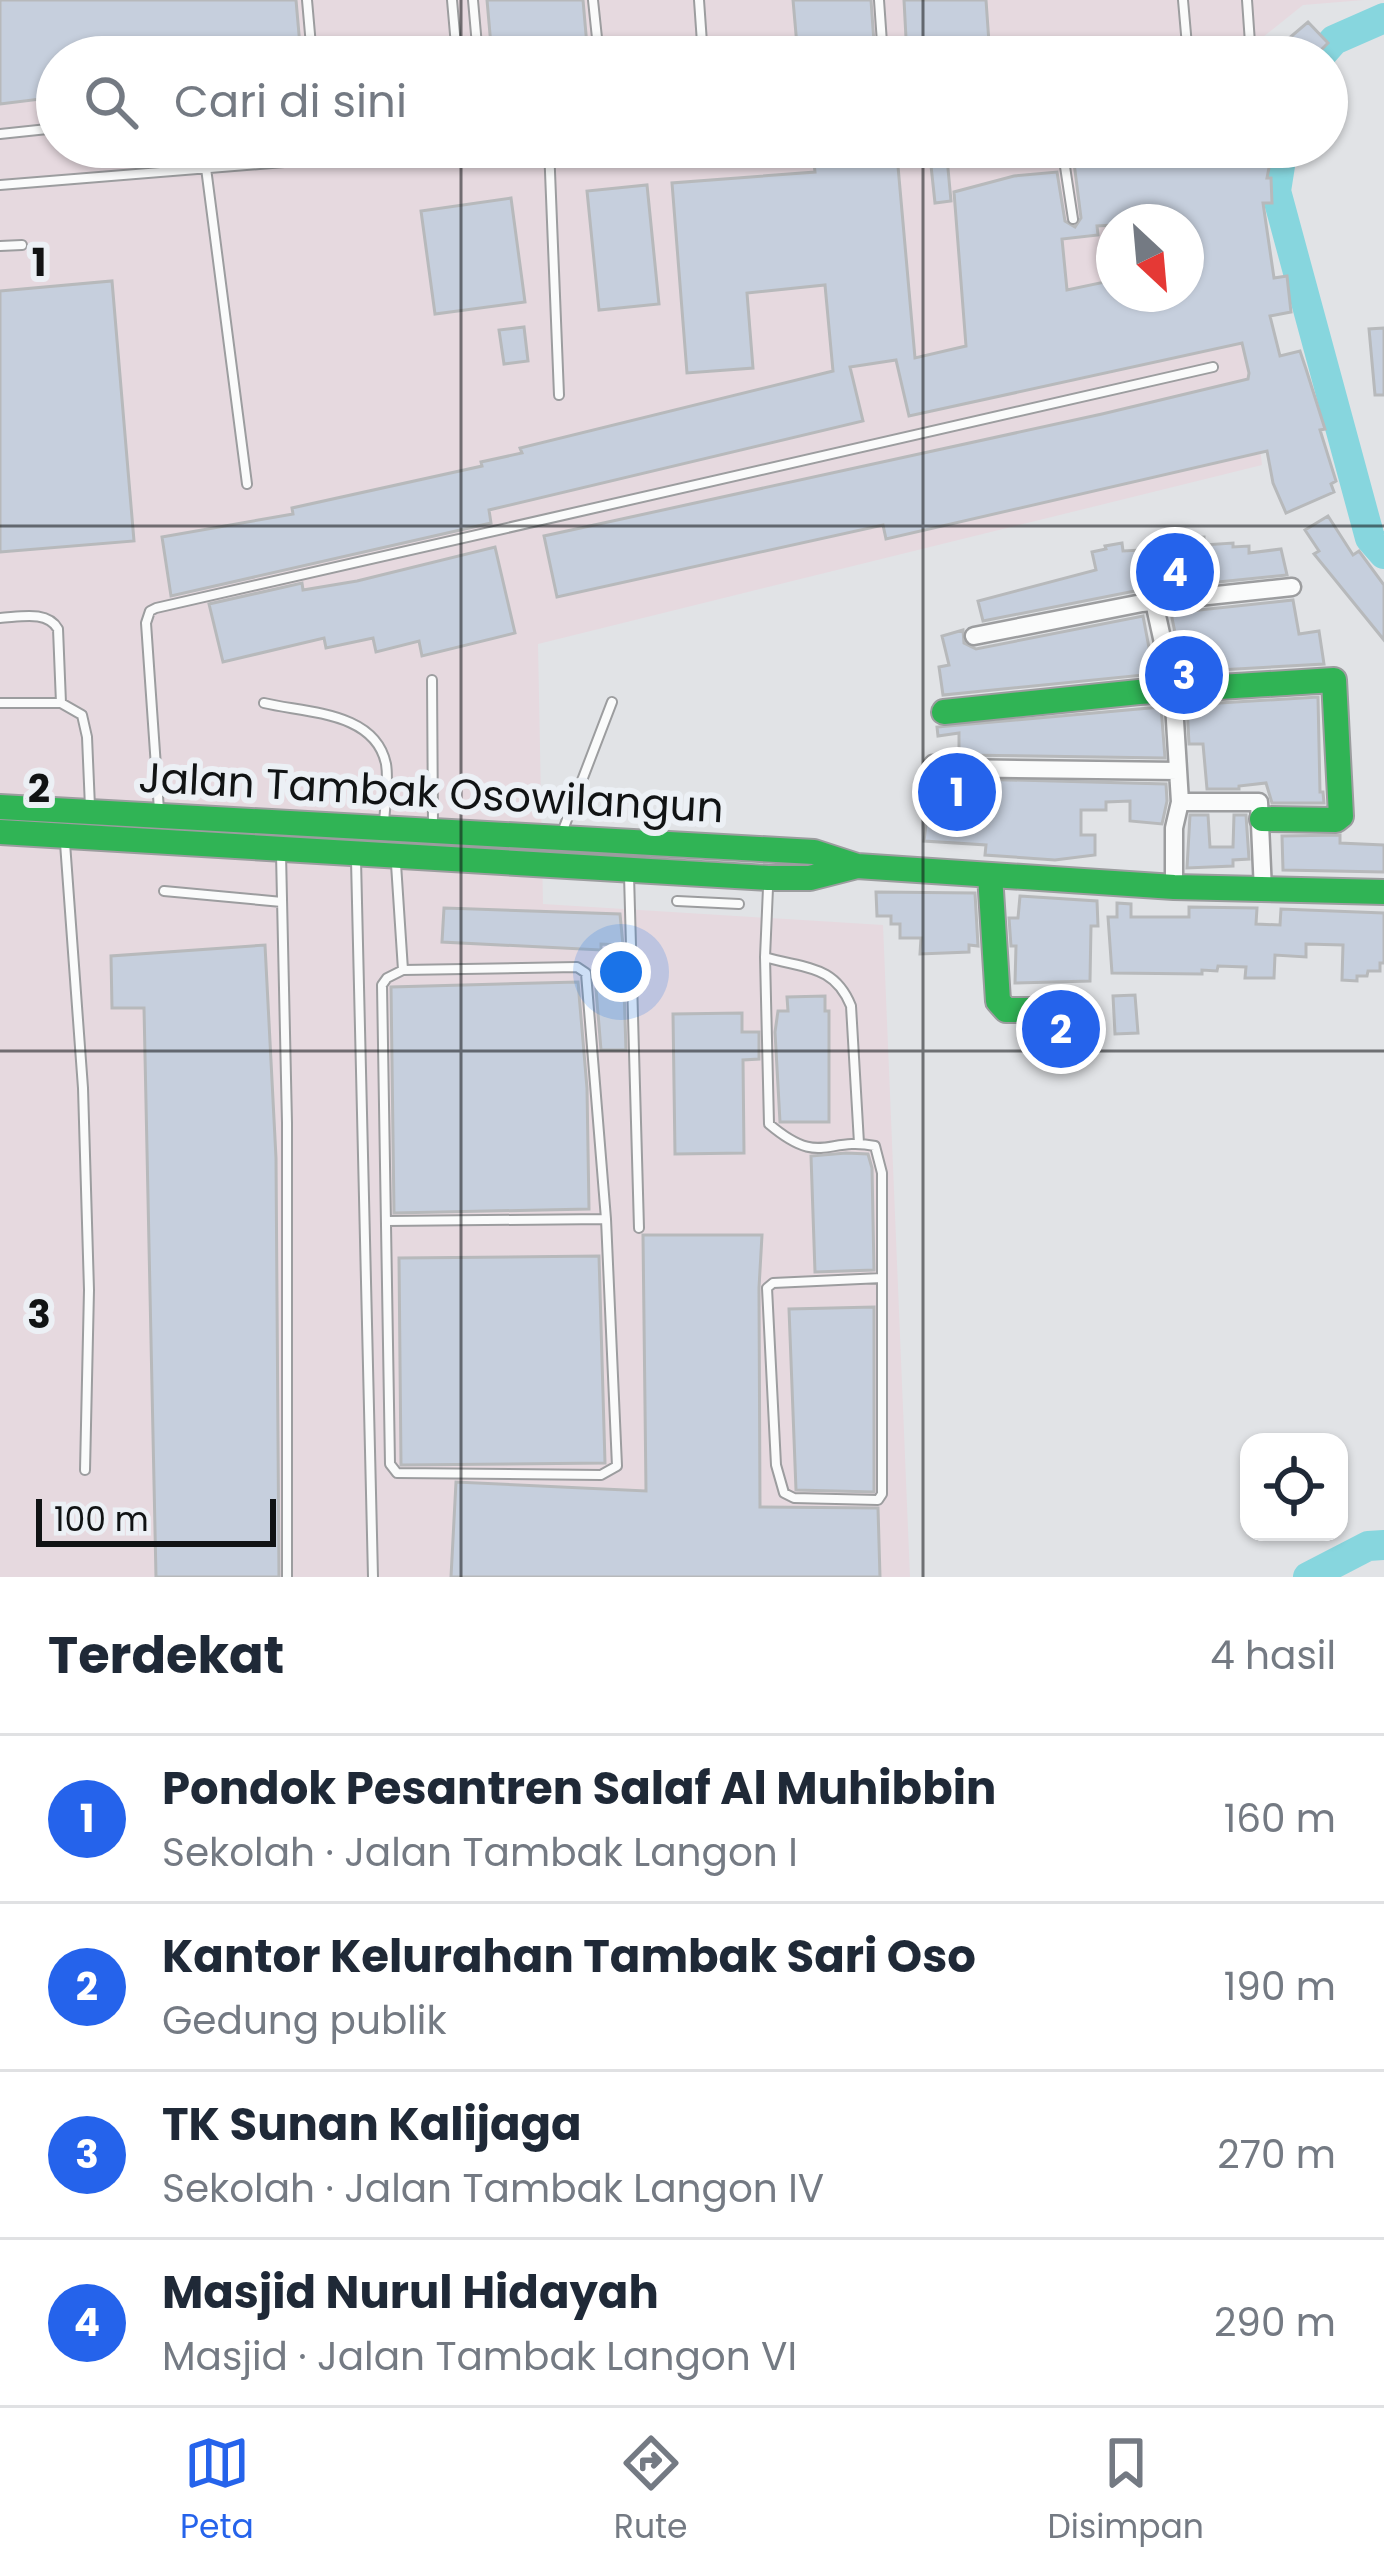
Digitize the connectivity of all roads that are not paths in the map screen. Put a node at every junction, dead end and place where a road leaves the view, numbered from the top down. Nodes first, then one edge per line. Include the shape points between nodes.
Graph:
1 (307, 0) edge
2 (452, 0) edge
3 (473, 0) edge
4 (593, 0) edge
5 (699, 0) edge
6 (879, 0) edge
7 (1183, 0) edge
8 (1246, 0) edge
9 (310, 36) edge
10 (455, 36) edge
11 (476, 36) edge
12 (597, 36) edge
13 (702, 36) edge
14 (882, 36) edge
15 (1186, 36) edge
16 (1249, 36) edge
17 (36, 130) edge
18 (0, 134) edge
19 (206, 168) joint
20 (550, 168) edge
21 (1065, 168) edge
22 (0, 184) edge
23 (1073, 219) dead end
24 (22, 245) dead end
25 (0, 246) edge
26 (1213, 368) dead end
27 (559, 395) dead end
28 (248, 484) dead end
29 (1292, 587) dead end
30 (1154, 602) junction
31 (0, 618) edge
32 (974, 636) dead end
33 (432, 680) dead end
34 (1173, 688) junction
35 (61, 703) junction
36 (264, 703) dead end
37 (612, 703) dead end
38 (0, 704) edge
39 (944, 712) dead end
40 (933, 764) dead end
41 (1178, 771) junction
42 (1180, 802) junction
43 (0, 807) edge
44 (1262, 819) junction
45 (81, 828) junction
46 (160, 830) junction
47 (0, 832) edge
48 (434, 833) junction
49 (393, 840) junction
50 (560, 840) junction
51 (280, 846) junction
52 (770, 850) junction
53 (356, 852) junction
54 (630, 855) junction
55 (856, 866) junction
56 (990, 875) junction
57 (768, 878) junction
58 (1174, 887) junction
59 (164, 891) dead end
60 (1263, 892) junction
61 (1384, 892) edge
62 (676, 901) dead end
63 (282, 902) junction
64 (739, 904) dead end
65 (765, 957) junction
66 (403, 970) junction
67 (1064, 1010) dead end
68 (859, 1143) junction
69 (606, 1219) junction
70 (386, 1221) junction
71 (639, 1228) dead end
72 (882, 1278) junction
73 (85, 1470) dead end
74 (287, 1577) edge
75 (373, 1577) edge

1 - 9 lane
2 - 10 lane
3 - 11 lane
4 - 12 lane
5 - 13 lane
6 - 14 lane
7 - 15 lane
8 - 16 lane
17 - 18 lane
19 - 22 lane
19 - 28 lane
20 - 27 lane
21 - 23 lane
24 - 25 lane
26 - 46 lane via 149,611
29 - 30 street
30 - 32 street
30 - 34 street
31 - 35 lane via 54,622
33 - 48 lane
34 - 39 main road
34 - 41 street
34 - 44 main road via 1334,680 1341,816
35 - 38 lane
35 - 45 lane via 82,715 87,737
36 - 49 lane via 354,722 370,735 386,765
37 - 50 lane
40 - 41 street
41 - 42 street
42 - 44 street via 1257,800
42 - 58 street
43 - 45 main road, Jalan Tambak Osowilangun
44 - 60 street
45 - 46 main road, Jalan Tambak Osowilangun
45 - 47 main road
45 - 73 lane
46 - 49 main road, Jalan Tambak Osowilangun
46 - 51 main road
48 - 49 main road, Jalan Tambak Osowilangun
48 - 50 main road, Jalan Tambak Osowilangun
49 - 53 main road
49 - 54 main road
49 - 66 lane
50 - 54 main road, Jalan Tambak Osowilangun
51 - 53 main road
51 - 63 lane
52 - 54 main road, Jalan Tambak Osowilangun
52 - 55 main road, Jalan Tambak Osowilangun via 814,852
52 - 57 lane
53 - 75 lane
54 - 57 main road
54 - 71 lane
55 - 56 main road
55 - 57 main road
56 - 58 main road
56 - 67 main road via 998,1001 1006,1010
57 - 65 lane
58 - 60 main road
59 - 63 lane
60 - 61 main road
62 - 64 lane
63 - 74 lane
65 - 68 lane via 830,974 844,987
65 - 68 lane via 769,1124 809,1149
66 - 69 lane via 586,973
66 - 70 lane via 382,986
68 - 72 lane via 875,1146 882,1173
69 - 70 lane
69 - 70 lane via 617,1466 601,1475 392,1468
72 - 72 lane via 767,1288 776,1465 794,1498 880,1498

